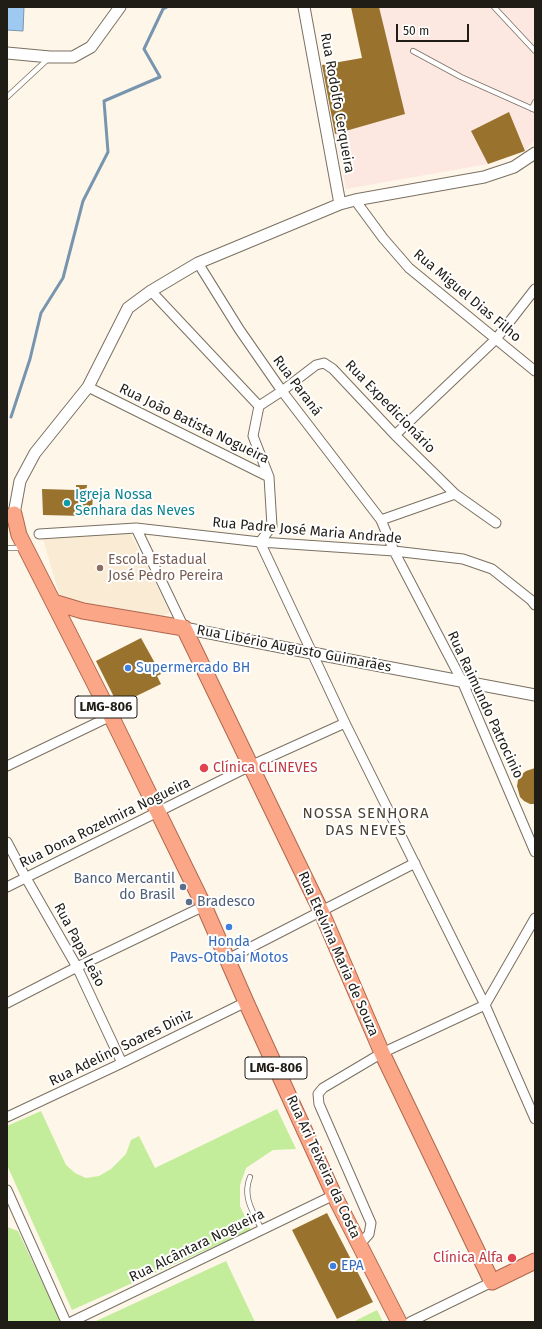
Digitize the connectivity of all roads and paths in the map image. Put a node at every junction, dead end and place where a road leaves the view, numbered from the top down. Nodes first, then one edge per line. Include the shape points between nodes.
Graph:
1 (120, 7) edge
2 (304, 7) edge
3 (494, 7) edge
4 (535, 51) edge
5 (413, 52) dead end
6 (7, 53) edge
7 (50, 57) junction
8 (7, 97) edge
9 (535, 102) edge
10 (533, 110) edge
11 (535, 153) edge
12 (355, 200) junction
13 (340, 204) junction
14 (198, 263) junction
15 (535, 289) edge
16 (151, 290) junction
17 (496, 339) junction
18 (535, 371) edge
19 (88, 387) junction
20 (282, 391) junction
21 (259, 406) junction
22 (395, 435) junction
23 (269, 477) junction
24 (455, 494) junction
25 (9, 516) edge
26 (381, 520) junction
27 (496, 523) dead end
28 (136, 528) junction
29 (39, 534) dead end
30 (7, 536) edge
31 (260, 542) junction
32 (19, 550) edge
33 (394, 552) junction
34 (53, 602) junction
35 (535, 604) edge
36 (83, 611) junction
37 (184, 628) junction
38 (70, 636) junction
39 (312, 653) junction
40 (462, 682) junction
41 (535, 695) edge
42 (111, 716) junction
43 (345, 723) junction
44 (7, 766) edge
45 (250, 766) junction
46 (158, 812) junction
47 (7, 842) edge
48 (535, 852) edge
49 (415, 863) junction
50 (26, 878) junction
51 (7, 887) edge
52 (204, 906) junction
53 (321, 911) junction
54 (535, 918) edge
55 (228, 959) junction
56 (77, 967) junction
57 (246, 1002) junction
58 (7, 1003) edge
59 (485, 1005) junction
60 (382, 1053) junction
61 (122, 1063) junction
62 (7, 1117) edge
63 (535, 1119) edge
64 (250, 1177) dead end
65 (7, 1190) edge
66 (334, 1195) junction
67 (262, 1230) junction
68 (360, 1244) junction
69 (535, 1261) edge
70 (492, 1282) junction
71 (66, 1322) edge
72 (71, 1322) edge
73 (398, 1322) edge
74 (410, 1322) edge

1 - 7 street via 91,47 73,57
2 - 13 street, Rua Rodolfo Cerqueira
3 - 4 lane
5 - 10 lane
6 - 7 street
7 - 8 lane
9 - 10 lane
11 - 12 street via 514,167 484,177
12 - 13 street
12 - 17 street, Rua Miguel Dias Filho via 409,268
13 - 14 street
14 - 16 street
14 - 20 street, Rua Paraná
15 - 17 street
16 - 19 street via 128,308
16 - 21 street
17 - 18 street, Rua Miguel Dias Filho
17 - 22 street
19 - 23 street, Rua João Batista Nogueira
19 - 25 street via 35,454 20,481
20 - 21 street, Rua Expedicionário
20 - 22 street, Rua Expedicionário via 316,365 324,363 333,369
20 - 26 street, Rua Paraná
21 - 23 street via 253,436
22 - 24 street, Rua Expedicionário
23 - 31 street, Rua João Batista Nogueira via 272,526
24 - 26 street
24 - 27 street, Rua Expedicionário
25 - 32 highway, Rua Ari Teixeira da Costa / LMG-806 via 18,534
26 - 33 street, Rua Paraná
28 - 29 street, Rua Padre José Maria Andrade
28 - 31 street, Rua Padre José Maria Andrade
28 - 37 street
30 - 32 highway, LMG-806
31 - 33 street, Rua Padre José Maria Andrade
31 - 39 street
32 - 34 highway, Rua Ari Teixeira da Costa / LMG-806
33 - 35 street, Rua Padre José Maria Andrade via 463,559 492,569
33 - 40 street, Rua Raimundo Patrocinio
34 - 36 highway, Rua Libério Augusto Guimarães
34 - 38 highway, Rua Ari Teixeira da Costa / LMG-806
36 - 37 highway, Rua Libério Augusto Guimarães
36 - 38 highway
37 - 39 street, Rua Libério Augusto Guimarães
37 - 45 highway, Rua Etelvina Maria de Souza
38 - 42 highway, Rua Ari Teixeira da Costa / LMG-806
39 - 40 street, Rua Libério Augusto Guimarães
39 - 43 street
40 - 41 street, Rua Libério Augusto Guimarães
40 - 48 street, Rua Raimundo Patrocinio
42 - 44 street
42 - 46 highway, Rua Ari Teixeira da Costa / LMG-806
43 - 45 street, Rua Dona Rozelmira Nogueira
43 - 49 street
45 - 46 street, Rua Dona Rozelmira Nogueira
45 - 53 highway, Rua Etelvina Maria de Souza
46 - 50 street, Rua Dona Rozelmira Nogueira
46 - 52 highway, Rua Ari Teixeira da Costa / LMG-806
47 - 50 street, Rua Papa Leão
49 - 53 street
49 - 59 street
50 - 51 street, Rua Dona Rozelmira Nogueira
50 - 56 street, Rua Papa Leão
52 - 55 highway, Rua Ari Teixeira da Costa / LMG-806
52 - 56 street
53 - 55 street
53 - 60 highway, Rua Etelvina Maria de Souza
54 - 59 street
55 - 57 highway, Rua Ari Teixeira da Costa / LMG-806
56 - 58 street
56 - 61 street, Rua Papa Leão
57 - 61 street, Rua Adelino Soares Diniz
57 - 66 highway, Rua Ari Teixeira da Costa / LMG-806
59 - 60 street
59 - 63 street
60 - 68 street via 323,1088 318,1094 318,1104 371,1223 369,1234
60 - 70 highway, Rua Etelvina Maria de Souza
61 - 62 street, Rua Adelino Soares Diniz
64 - 67 lane via 247,1197
65 - 71 street
66 - 67 street, Rua Alcântara Nogueira
66 - 68 highway, Rua Ari Teixeira da Costa / LMG-806
67 - 72 street, Rua Alcântara Nogueira
68 - 73 highway, Rua Ari Teixeira da Costa / LMG-806
69 - 70 highway
70 - 74 street

